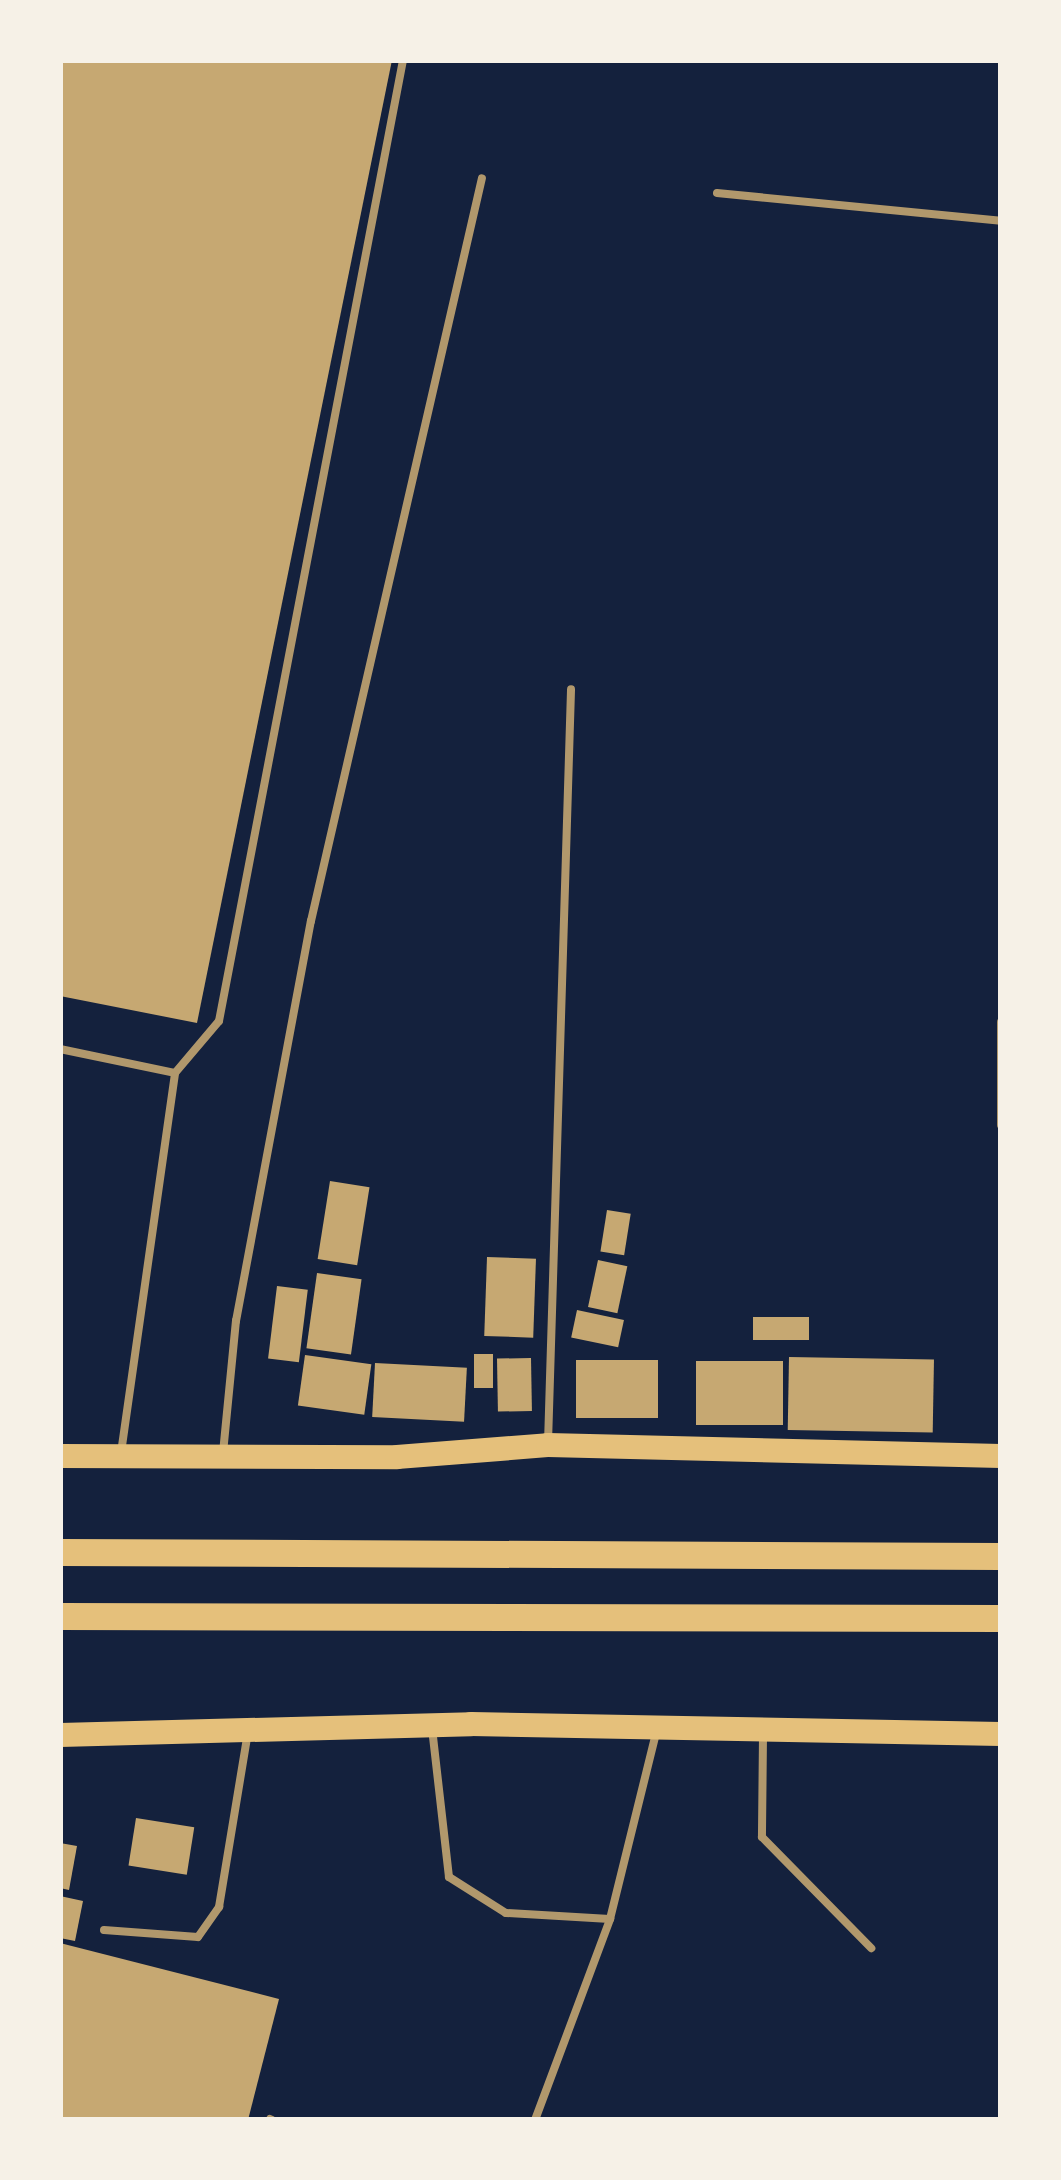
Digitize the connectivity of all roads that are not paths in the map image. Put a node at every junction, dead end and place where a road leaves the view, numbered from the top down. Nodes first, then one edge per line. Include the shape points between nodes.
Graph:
1 (403, 60) edge
2 (482, 178) dead end
3 (718, 193) dead end
4 (1001, 221) edge
5 (571, 688) dead end
6 (1001, 1022) edge
7 (60, 1049) edge
8 (175, 1072) junction
9 (1001, 1125) edge
10 (548, 1444) junction
11 (1001, 1444) edge
12 (223, 1454) junction
13 (60, 1456) edge
14 (121, 1456) junction
15 (1001, 1456) edge
16 (60, 1552) edge
17 (1001, 1556) edge
18 (60, 1616) edge
19 (1001, 1618) edge
20 (432, 1725) junction
21 (658, 1728) junction
22 (248, 1730) junction
23 (763, 1730) junction
24 (60, 1735) edge
25 (1001, 1735) edge
26 (610, 1919) junction
27 (104, 1930) dead end
28 (871, 1948) dead end
29 (535, 2120) edge

1 - 8 lane via 219,1022
2 - 12 lane via 311,921 236,1321
3 - 4 lane
5 - 10 lane
6 - 9 lane
7 - 8 lane
8 - 14 lane
10 - 12 highway via 397,1457
10 - 15 highway
11 - 15 lane
12 - 14 highway
13 - 14 highway
16 - 17 highway
18 - 19 highway
20 - 21 highway
20 - 22 highway
20 - 26 lane via 449,1877 506,1913
21 - 23 highway
21 - 26 lane
22 - 24 highway
22 - 27 lane via 219,1907 198,1937
23 - 25 highway
23 - 28 lane via 762,1837
26 - 29 lane

